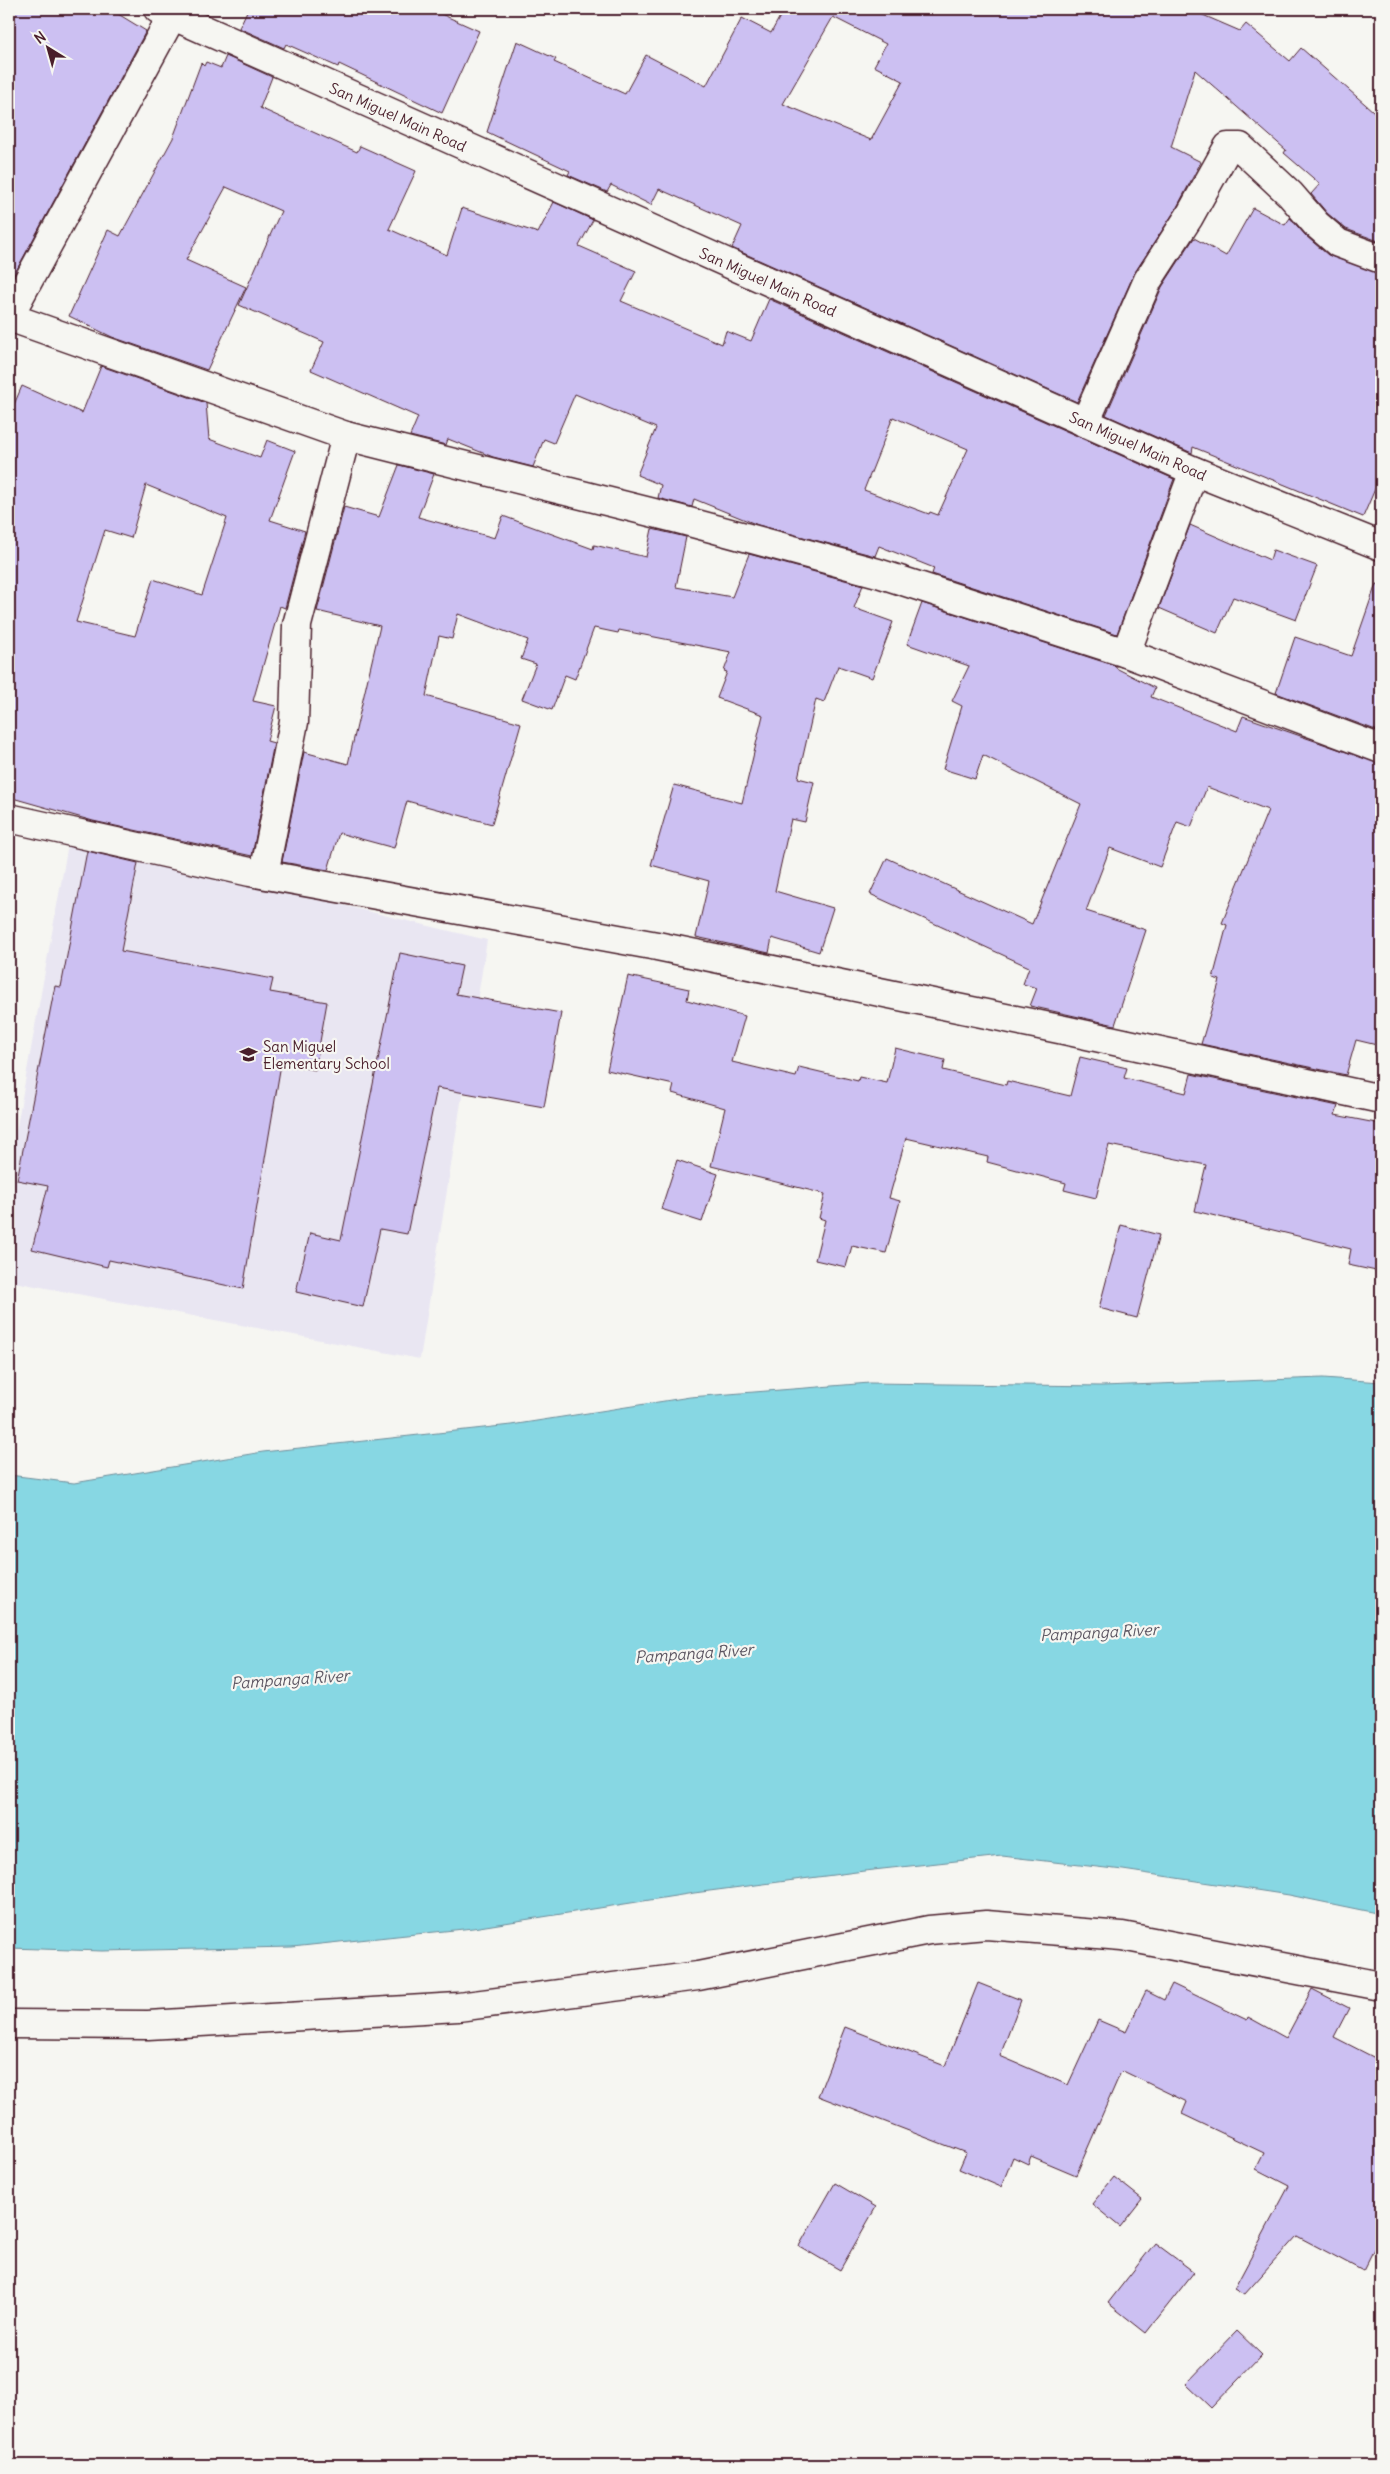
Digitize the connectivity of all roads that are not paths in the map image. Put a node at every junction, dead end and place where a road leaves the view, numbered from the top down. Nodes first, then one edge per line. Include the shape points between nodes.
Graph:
1 (165, 12) edge
2 (1381, 259) edge
3 (9, 317) edge
4 (1085, 423) junction
5 (346, 436) junction
6 (1194, 471) junction
7 (1381, 546) edge
8 (1126, 653) junction
9 (1381, 749) edge
10 (9, 818) edge
11 (264, 874) junction
12 (1381, 1099) edge
13 (1381, 1986) edge
14 (9, 2024) edge

1 - 3 street
1 - 4 street, San Miguel Main Road
2 - 4 street via 1338,243 1240,147 1228,147 1189,217 1148,280
3 - 5 street
4 - 6 street, San Miguel Main Road
5 - 8 street via 878,573
5 - 11 street via 297,625 294,722
6 - 7 street, San Miguel Main Road
6 - 8 street
8 - 9 street
10 - 11 street
11 - 12 street via 657,946
13 - 14 street via 1122,1936 986,1925 929,1930 698,1976 458,2007 148,2025

